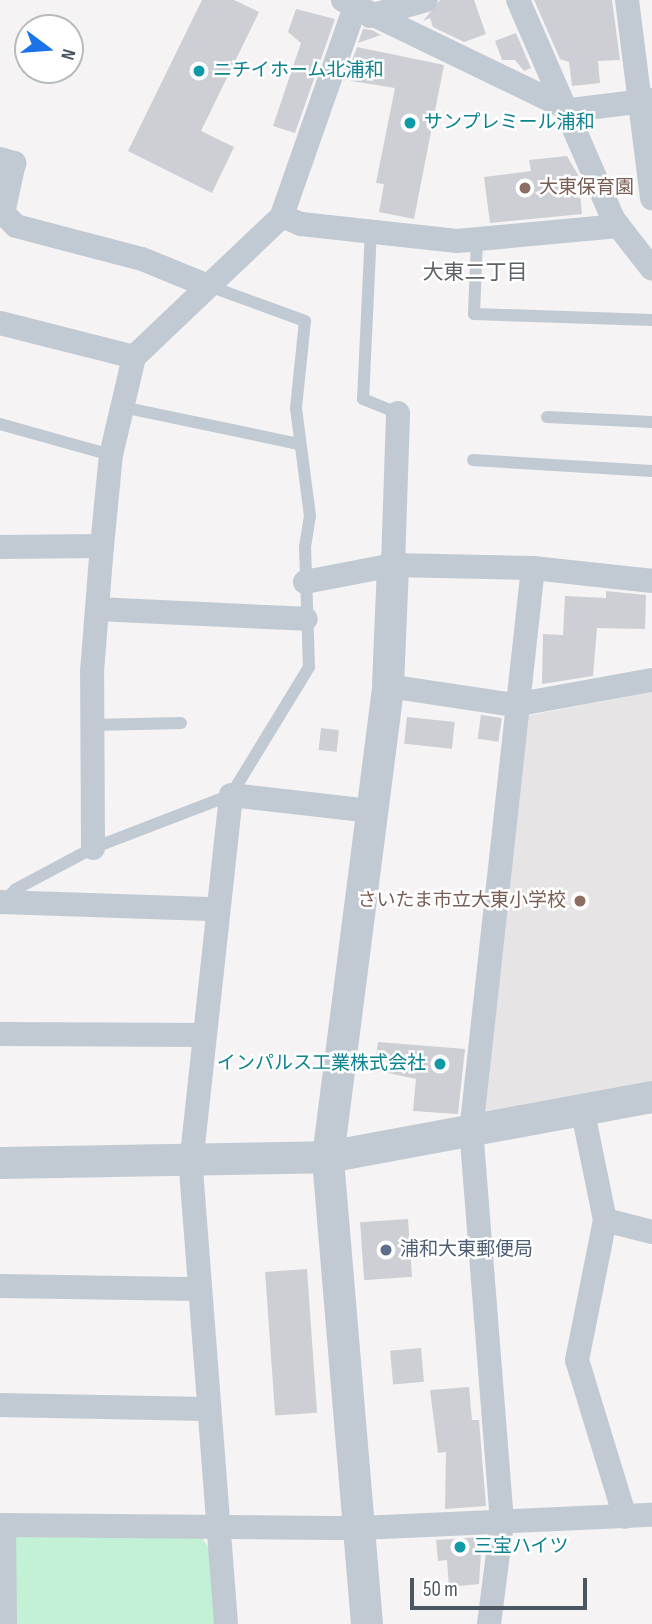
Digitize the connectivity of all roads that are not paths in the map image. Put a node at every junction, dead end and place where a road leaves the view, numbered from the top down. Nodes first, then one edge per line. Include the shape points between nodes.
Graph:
1 (426, 0) edge
2 (518, 0) edge
3 (627, 0) edge
4 (356, 8) edge
5 (646, 101) edge
6 (571, 110) junction
7 (0, 159) edge
8 (652, 198) edge
9 (282, 216) junction
10 (618, 226) junction
11 (371, 230) junction
12 (477, 241) junction
13 (652, 270) edge
14 (208, 286) junction
15 (652, 320) edge
16 (0, 323) edge
17 (134, 357) junction
18 (122, 407) junction
19 (398, 413) joint
20 (547, 417) dead end
21 (652, 422) edge
22 (0, 424) edge
23 (299, 444) junction
24 (111, 455) junction
25 (473, 460) dead end
26 (652, 471) edge
27 (102, 546) junction
28 (0, 547) edge
29 (393, 565) junction
30 (533, 568) junction
31 (652, 581) edge
32 (305, 582) junction
33 (97, 609) junction
34 (306, 620) junction
35 (652, 680) edge
36 (388, 686) junction
37 (514, 705) junction
38 (181, 723) dead end
39 (92, 725) junction
40 (231, 795) junction
41 (372, 811) junction
42 (93, 848) junction
43 (2, 902) edge
44 (216, 909) junction
45 (0, 1034) edge
46 (204, 1035) junction
47 (652, 1097) edge
48 (582, 1108) junction
49 (471, 1132) junction
50 (328, 1157) junction
51 (0, 1163) edge
52 (191, 1164) junction
53 (605, 1220) junction
54 (652, 1232) edge
55 (0, 1286) edge
56 (199, 1289) junction
57 (0, 1405) edge
58 (206, 1409) junction
59 (652, 1515) edge
60 (625, 1517) junction
61 (502, 1522) junction
62 (2, 1525) edge
63 (218, 1526) junction
64 (361, 1528) junction
65 (5, 1624) edge
66 (226, 1624) edge
67 (367, 1624) edge
68 (489, 1624) edge

1 - 4 street
2 - 6 street
3 - 5 street
4 - 6 street
4 - 9 street
5 - 6 street
5 - 8 street
6 - 10 street
7 - 14 street via 14,163 3,213 16,226 142,259
9 - 11 street via 301,224
9 - 14 street
10 - 12 street
10 - 13 street
11 - 12 street
11 - 19 lane via 363,399
12 - 15 lane via 474,314
14 - 17 street
14 - 23 lane via 305,321
16 - 17 street
17 - 18 street
18 - 23 lane
18 - 24 street
19 - 29 street
20 - 21 lane
22 - 24 lane
23 - 32 lane via 310,516
24 - 27 street
25 - 26 lane
27 - 28 street
27 - 33 street
29 - 30 street
29 - 32 street
29 - 36 street
30 - 31 street
30 - 37 street
32 - 34 lane
33 - 34 street
33 - 39 street
34 - 40 lane via 309,667
35 - 37 street
36 - 37 street
36 - 41 street
37 - 49 street
38 - 39 lane
39 - 42 street
40 - 41 street
40 - 42 lane
40 - 44 street
41 - 50 street
42 - 43 lane via 16,888
43 - 44 street
44 - 46 street
45 - 46 street
46 - 52 street
47 - 48 street
48 - 49 street
48 - 53 street
49 - 50 street
49 - 61 street
50 - 52 street
50 - 64 street
51 - 52 street
52 - 56 street
53 - 54 street
53 - 60 street via 577,1360
55 - 56 street
56 - 58 street
57 - 58 street
58 - 63 street
59 - 60 street
60 - 61 street
61 - 64 street
61 - 68 street
62 - 63 street
62 - 65 street
63 - 64 street
63 - 66 street
64 - 67 street

